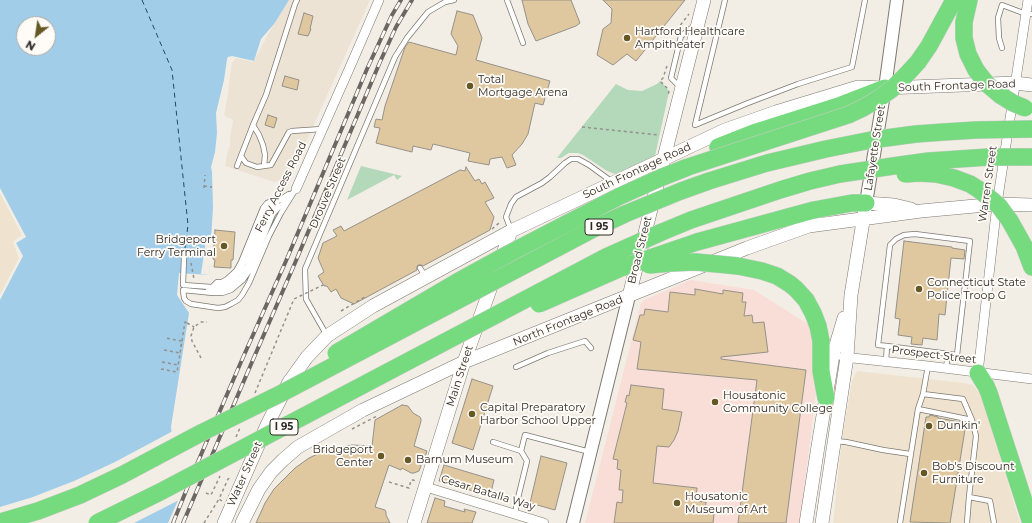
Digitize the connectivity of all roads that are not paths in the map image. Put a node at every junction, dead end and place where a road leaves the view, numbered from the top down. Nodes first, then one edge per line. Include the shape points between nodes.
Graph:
1 (297, 0) edge
2 (379, 0) edge
3 (454, 0) edge
4 (507, 0) edge
5 (704, 0) edge
6 (725, 0) edge
7 (865, 0) edge
8 (897, 0) edge
9 (954, 0) edge
10 (969, 0) edge
11 (1028, 0) edge
12 (1029, 14) edge
13 (522, 43) dead end
14 (1002, 48) dead end
15 (1015, 83) junction
16 (1032, 85) edge
17 (885, 88) junction
18 (1029, 109) edge
19 (253, 125) junction
20 (323, 129) junction
21 (1032, 129) edge
22 (241, 156) junction
23 (1032, 157) edge
24 (664, 158) junction
25 (237, 166) dead end
26 (264, 166) junction
27 (296, 190) junction
28 (615, 190) junction
29 (751, 199) junction
30 (997, 204) junction
31 (1029, 204) edge
32 (865, 211) junction
33 (506, 227) junction
34 (187, 257) road end
35 (1032, 267) edge
36 (585, 283) junction
37 (183, 288) junction
38 (851, 295) junction
39 (629, 296) junction
40 (470, 328) junction
41 (327, 336) junction
42 (887, 346) junction
43 (591, 348) dead end
44 (948, 354) junction
45 (833, 355) junction
46 (847, 357) junction
47 (464, 362) junction
48 (886, 362) junction
49 (928, 366) junction
50 (516, 367) dead end
51 (946, 368) junction
52 (978, 373) junction
53 (1032, 379) edge
54 (289, 382) joint
55 (923, 394) junction
56 (826, 398) junction
57 (918, 410) junction
58 (972, 420) junction
59 (201, 434) junction
60 (819, 440) junction
61 (834, 441) junction
62 (493, 442) dead end
63 (521, 451) junction
64 (590, 452) junction
65 (910, 454) junction
66 (422, 484) junction
67 (969, 497) junction
68 (252, 503) joint
69 (515, 519) edge
70 (0, 522) edge
71 (97, 523) edge
72 (224, 523) edge
73 (242, 523) edge
74 (414, 523) edge
75 (544, 523) edge
76 (573, 523) edge
77 (806, 523) edge
78 (822, 523) edge
79 (900, 523) edge
80 (967, 523) edge
81 (994, 523) edge
82 (1031, 523) edge

1 - 19 lane via 266,95
2 - 20 street, Ferry Access Road
3 - 41 lane, Drouve Street via 428,12 395,57 305,269 306,298
4 - 13 lane
5 - 24 main road, Broad Street
6 - 7 lane via 695,125 792,86 852,67
8 - 17 street, Lafayette Street
9 - 28 highway, bridge via 918,62 878,100 830,121 660,178
10 - 18 highway, bridge via 964,22 964,38 976,70 1000,95
11 - 12 street, Warren Street
12 - 14 lane via 1002,5 998,18
12 - 15 street, Warren Street
15 - 16 main road, South Frontage Road
15 - 17 main road, South Frontage Road
15 - 30 street, Warren Street
17 - 24 main road, South Frontage Road via 858,86 725,130
17 - 28 highway, bridge via 841,105 743,136
17 - 32 street, Lafayette Street
19 - 22 lane
19 - 26 lane via 263,145
20 - 26 lane via 289,132 271,165
20 - 27 street, Ferry Access Road
21 - 59 highway, I 95, bridge via 983,129 871,140 767,163 716,178 597,227
22 - 25 lane
22 - 26 lane via 246,163 257,167
23 - 29 highway, I 95, bridge via 929,161 885,167 810,181
24 - 28 main road, South Frontage Road
24 - 39 main road, Broad Street
27 - 37 lane via 267,210 243,266 235,277 223,286
27 - 37 lane via 273,214 250,270 239,284 227,292 218,294
27 - 37 lane, Ferry Access Road via 269,236 242,295 225,307 213,307 188,303 184,298
28 - 33 main road, South Frontage Road
28 - 33 lane via 589,165 578,159 571,159 546,180 516,197 506,217
28 - 59 highway, bridge via 266,393
29 - 35 highway, bridge via 908,173 928,173 954,178 974,187 995,203 1010,221
29 - 40 highway, I 95, bridge via 634,244
30 - 31 main road, North Frontage Road
30 - 32 main road, North Frontage Road via 921,211 894,205
30 - 52 street, Warren Street
32 - 36 highway, bridge via 852,203 814,210 697,242 639,261
32 - 38 main road, Lafayette Street
32 - 39 main road, North Frontage Road via 809,226 747,248
33 - 41 main road, South Frontage Road via 423,272
33 - 47 main road, Main Street
34 - 37 lane
36 - 40 highway, bridge via 536,305
36 - 56 highway, bridge via 631,269 696,262 762,270 777,276 796,289 813,313 821,341 821,371
38 - 45 main road, Lafayette Street
38 - 46 main road, Lafayette Street
39 - 47 main road, North Frontage Road
39 - 64 street, Broad Street
40 - 71 highway, I 95, bridge
41 - 54 main road, South Frontage Road via 307,357
42 - 44 lane
42 - 44 lane via 878,345 890,245 896,239 915,234 970,241 957,355
42 - 48 lane
43 - 50 lane via 585,341
44 - 51 lane
45 - 46 street, Prospect Street
45 - 56 main road, Lafayette Street
46 - 48 street, Prospect Street
46 - 61 main road, Lafayette Street
47 - 66 main road, Main Street
47 - 68 main road, North Frontage Road via 363,410 298,447 271,472
48 - 49 street, Prospect Street
49 - 51 street, Prospect Street
49 - 55 lane
51 - 52 street, Prospect Street
52 - 53 street, Prospect Street
52 - 82 highway via 989,393
54 - 72 main road, Water Street
55 - 57 lane
55 - 58 lane via 963,399
56 - 60 main road, Lafayette Street
57 - 58 lane
57 - 65 lane
58 - 67 lane via 976,436
59 - 70 highway, I 95 via 93,488 51,506
60 - 61 main road
60 - 77 main road, Lafayette Street
61 - 65 lane
61 - 78 main road, Lafayette Street
62 - 63 lane
63 - 64 lane via 525,435
63 - 69 lane via 527,461
64 - 76 street, Broad Street
65 - 79 lane
66 - 69 street, Cesar Batalla Way
66 - 74 main road, Main Street
67 - 80 lane
67 - 81 lane via 990,501
68 - 73 main road, Water Street
69 - 75 street, Cesar Batalla Way

